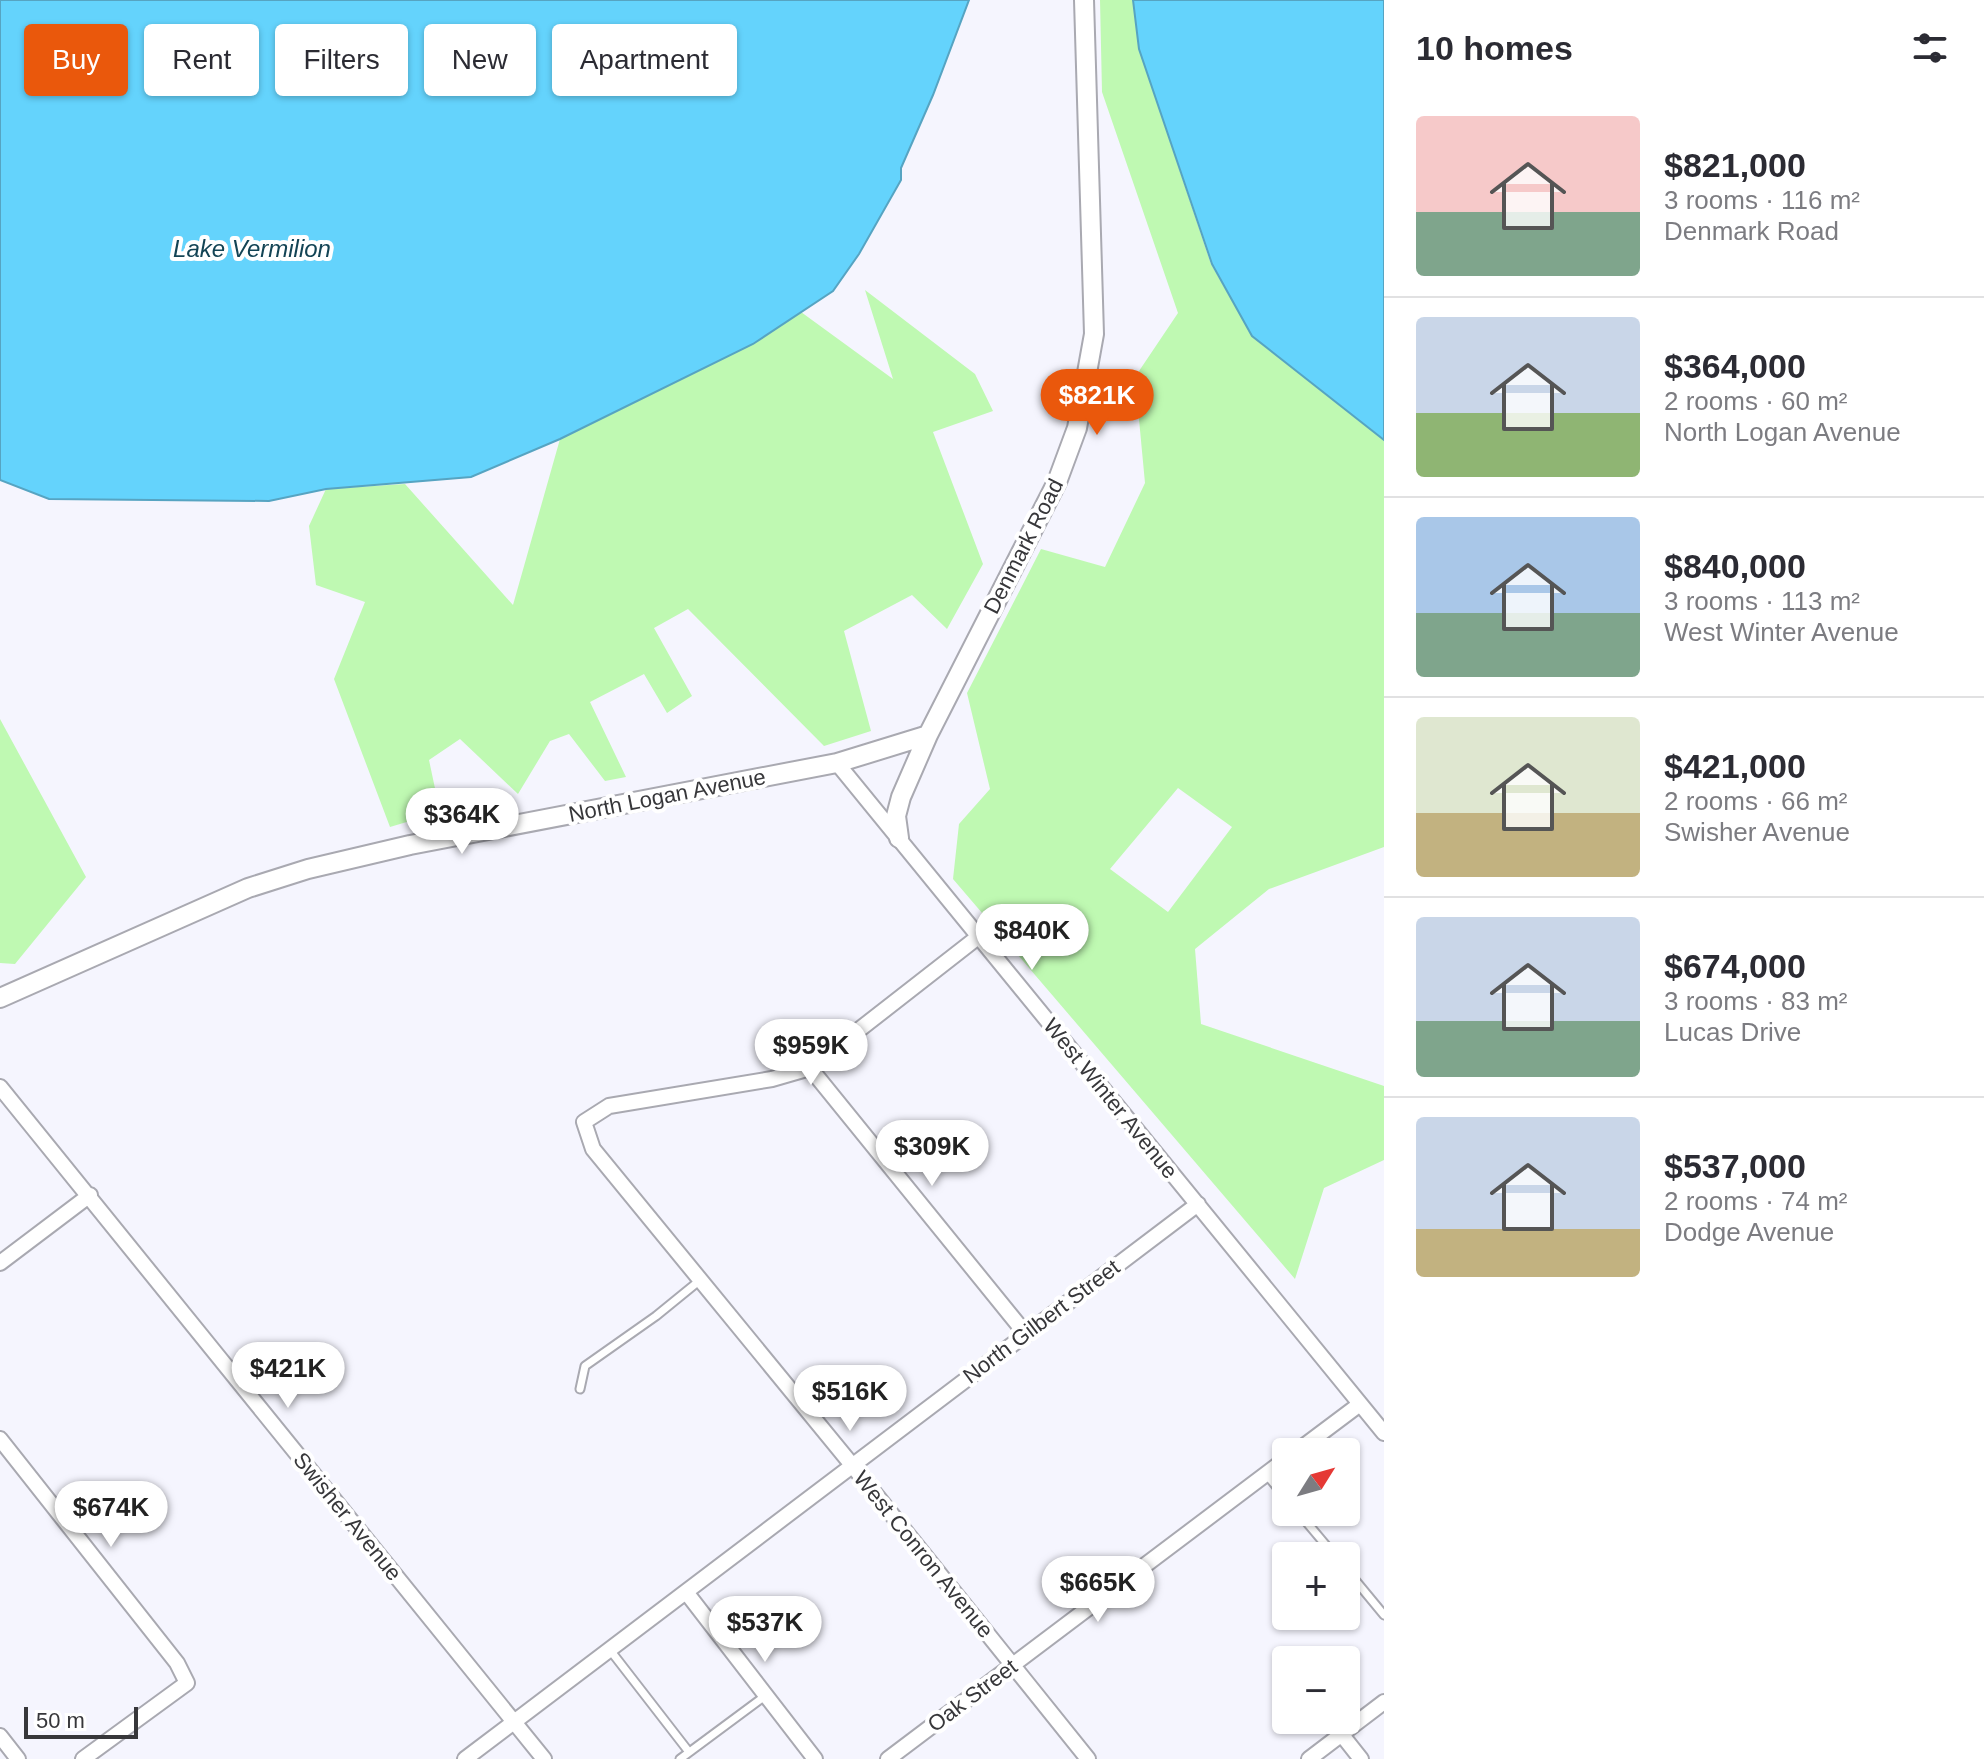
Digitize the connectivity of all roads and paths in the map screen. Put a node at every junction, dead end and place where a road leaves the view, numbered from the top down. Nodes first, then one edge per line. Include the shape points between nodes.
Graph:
1 (1084, 0) edge
2 (928, 735) junction
3 (837, 763) junction
4 (899, 838) junction
5 (978, 937) junction
6 (0, 998) edge
7 (810, 1068) junction
8 (0, 1087) edge
9 (90, 1195) junction
10 (1198, 1204) junction
11 (0, 1263) edge
12 (699, 1281) junction
13 (1025, 1333) junction
14 (580, 1389) dead end
15 (1360, 1404) junction
16 (1384, 1433) edge
17 (1315, 1438) edge
18 (0, 1439) edge
19 (852, 1465) junction
20 (1272, 1470) edge
21 (1266, 1474) junction
22 (1272, 1481) edge
23 (1310, 1526) edge
24 (1323, 1542) edge
25 (1360, 1586) edge
26 (686, 1592) junction
27 (1384, 1615) edge
28 (609, 1649) junction
29 (1013, 1664) junction
30 (766, 1696) junction
31 (1384, 1702) edge
32 (514, 1722) junction
33 (1342, 1735) junction
34 (0, 1736) edge
35 (689, 1752) junction
36 (18, 1759) edge
37 (83, 1759) edge
38 (465, 1759) edge
39 (544, 1759) edge
40 (680, 1759) edge
41 (815, 1759) edge
42 (888, 1759) edge
43 (1088, 1759) edge
44 (1309, 1759) edge
45 (1361, 1759) edge

1 - 2 street, Denmark Road via 1094,334 1077,428 1057,482
2 - 3 street, North Logan Avenue
2 - 4 street, Denmark Road via 901,797 896,816
3 - 4 street, West Winter Avenue
3 - 6 street, North Logan Avenue via 308,869 248,888
4 - 5 street, West Winter Avenue
5 - 7 street
5 - 10 street, West Winter Avenue
7 - 12 street, West Conron Avenue via 609,1106 584,1122 593,1149
7 - 13 street
8 - 9 street, Swisher Avenue
9 - 11 street
9 - 32 street, Swisher Avenue
10 - 13 street, North Gilbert Street
10 - 15 street, West Winter Avenue
12 - 14 lane via 585,1366
12 - 19 street, West Conron Avenue
13 - 19 street, North Gilbert Street
15 - 16 street, West Winter Avenue
15 - 17 street
18 - 37 street via 177,1663 187,1683
19 - 26 street, North Gilbert Street
19 - 29 street, West Conron Avenue
20 - 21 street, Oak Street
21 - 22 lane
21 - 29 street, Oak Street
23 - 24 lane
25 - 27 lane
26 - 28 street, North Gilbert Street
26 - 30 street
28 - 32 street, North Gilbert Street
28 - 35 lane
29 - 42 street, Oak Street
29 - 43 street, West Conron Avenue
30 - 35 lane
30 - 41 street
31 - 33 street
32 - 38 street, North Gilbert Street
32 - 39 street, Swisher Avenue
33 - 44 street
33 - 45 street
34 - 36 street
35 - 40 lane

